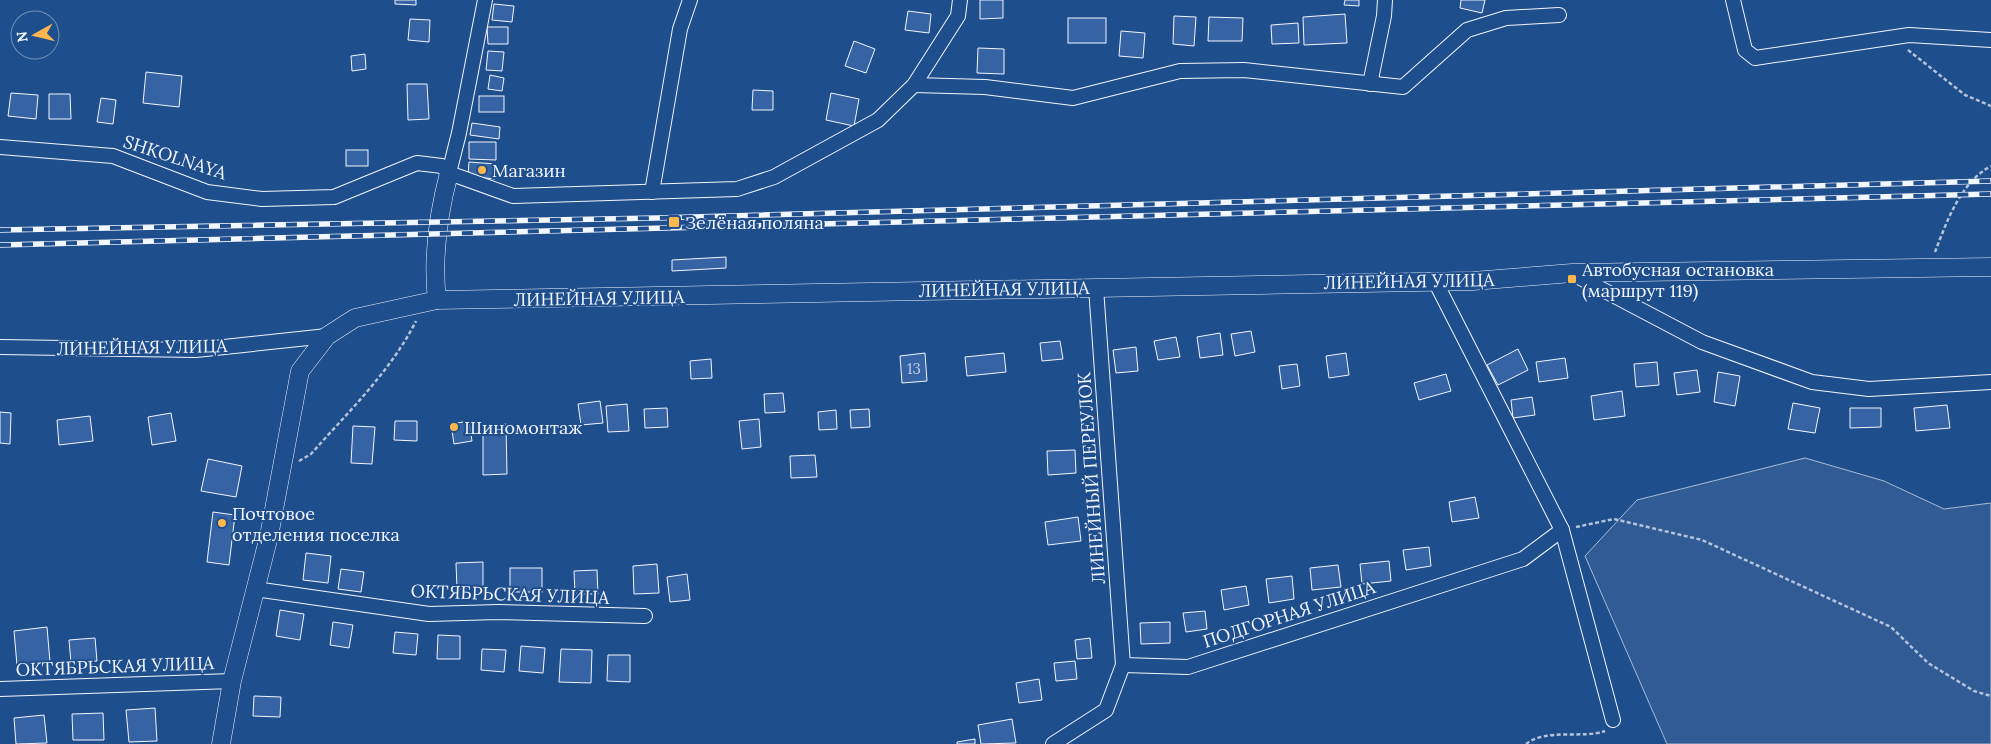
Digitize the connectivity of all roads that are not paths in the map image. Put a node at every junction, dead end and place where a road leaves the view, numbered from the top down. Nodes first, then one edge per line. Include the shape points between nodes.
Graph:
1 (485, 0) edge
2 (690, 0) edge
3 (960, 0) edge
4 (1385, 0) edge
5 (1733, 0) edge
6 (1559, 14) dead end
7 (1991, 40) edge
8 (1370, 84) junction
9 (914, 85) junction
10 (0, 147) edge
11 (449, 173) junction
12 (652, 192) junction
13 (1991, 267) edge
14 (1572, 273) junction
15 (1435, 281) junction
16 (1096, 288) junction
17 (432, 300) junction
18 (327, 336) junction
19 (0, 347) edge
20 (1991, 382) edge
21 (1562, 530) junction
22 (255, 588) junction
23 (645, 616) dead end
24 (1123, 665) junction
25 (232, 681) junction
26 (0, 689) edge
27 (1613, 720) road end
28 (221, 744) edge
29 (1054, 744) edge

1 - 11 street
2 - 12 street via 680,29
3 - 9 street, SHKOLNAYA via 958,16
4 - 8 street
5 - 7 street via 1745,50 1755,58 1910,35
6 - 8 street via 1506,18 1467,30 1404,87
8 - 9 street via 1244,70 1180,71 1073,98 985,87
9 - 12 street, SHKOLNAYA via 878,120 774,176 737,189
10 - 11 street, SHKOLNAYA via 113,156 207,192 262,199 334,197 417,163 442,166
11 - 12 street, SHKOLNAYA via 513,196
11 - 17 street via 442,199
13 - 14 street, ЛИНЕЙНАЯ УЛИЦА
14 - 15 street, ЛИНЕЙНАЯ УЛИЦА
14 - 20 street via 1702,342 1812,382 1869,390
15 - 16 street, ЛИНЕЙНАЯ УЛИЦА
15 - 21 street
16 - 17 street, ЛИНЕЙНАЯ УЛИЦА
16 - 24 street, ЛИНЕЙНЫЙ ПЕРЕУЛОК
17 - 18 street, ЛИНЕЙНАЯ УЛИЦА via 356,318
18 - 19 street, ЛИНЕЙНАЯ УЛИЦА via 196,350
18 - 22 street via 300,372 269,536
21 - 24 street, ПОДГОРНАЯ УЛИЦА via 1523,559 1188,667
21 - 27 street
22 - 23 street, ОКТЯБРЬСКАЯ УЛИЦА via 429,614 498,612
22 - 25 street
24 - 29 street via 1106,710
25 - 26 street, ОКТЯБРЬСКАЯ УЛИЦА
25 - 28 street

